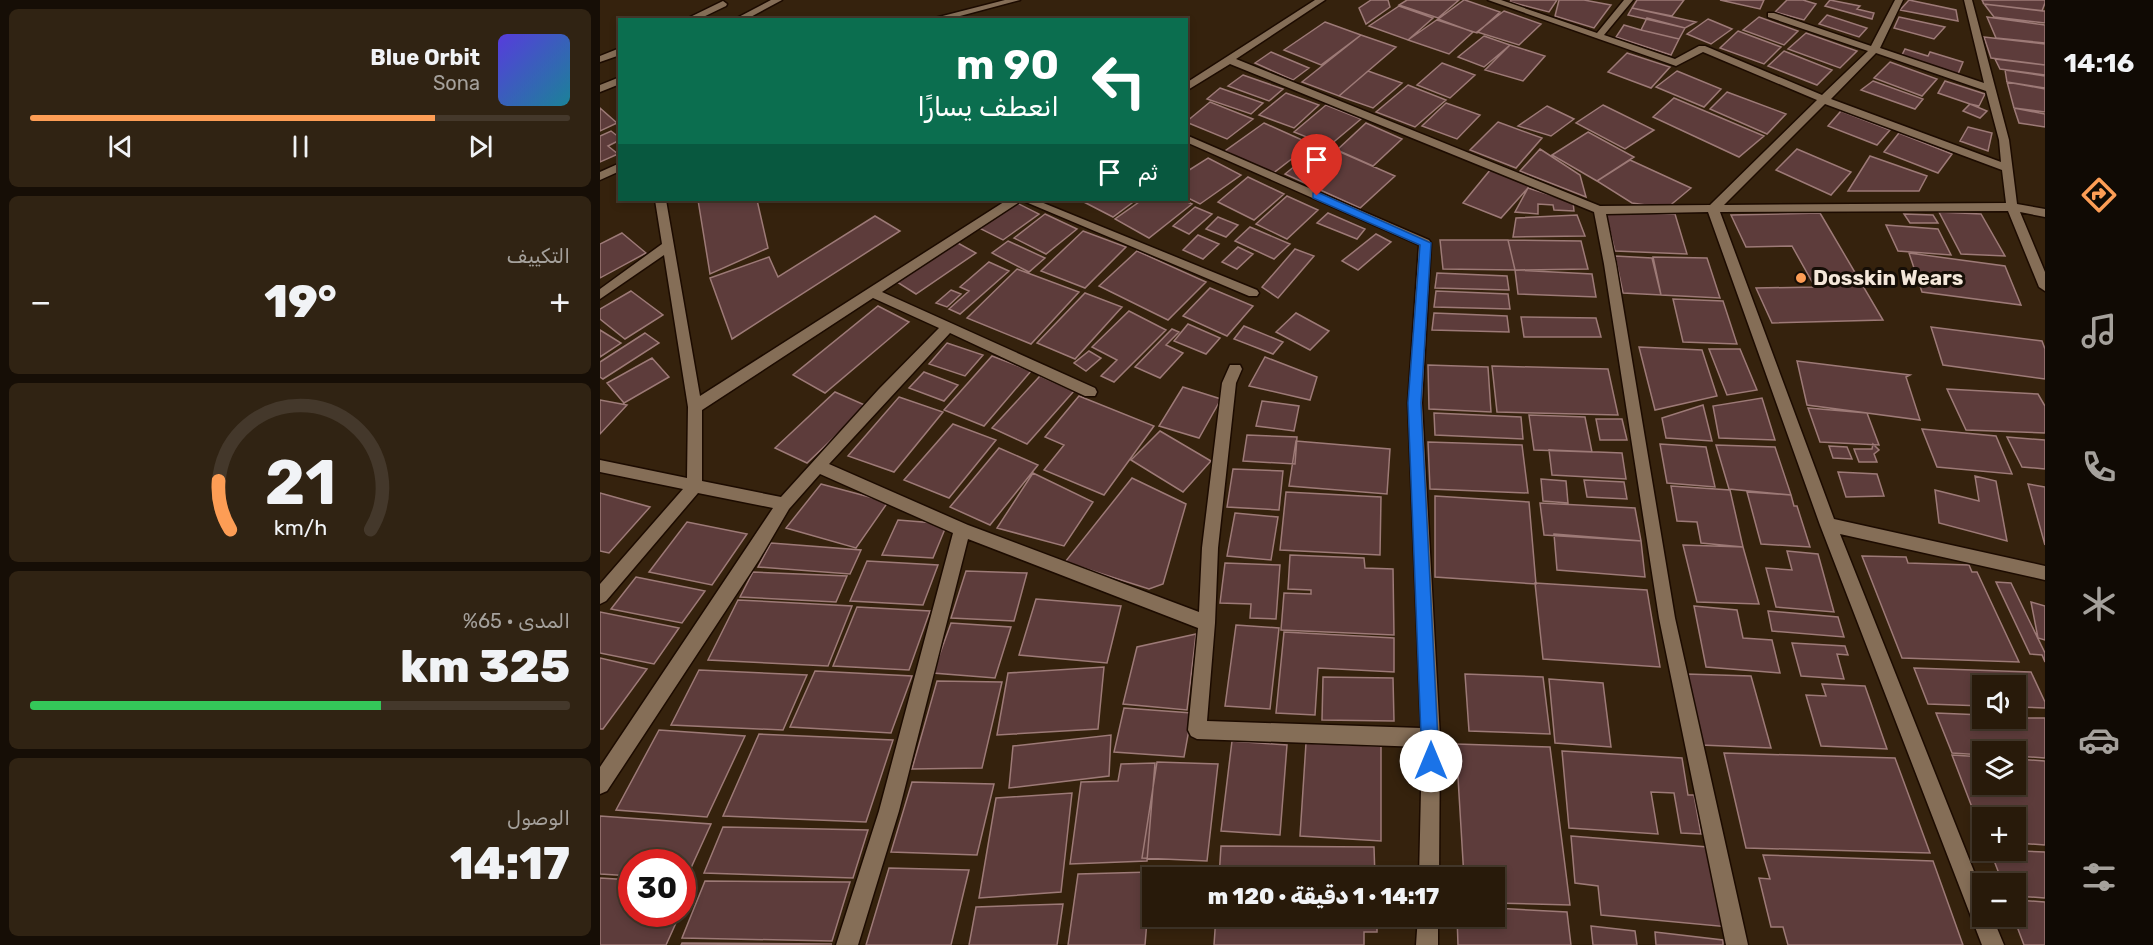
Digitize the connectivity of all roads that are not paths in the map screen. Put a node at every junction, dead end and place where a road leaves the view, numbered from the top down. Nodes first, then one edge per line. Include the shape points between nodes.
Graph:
1 (778, 0) edge
2 (1016, 0) edge
3 (1321, 0) edge
4 (1492, 0) edge
5 (1629, 0) edge
6 (1899, 0) edge
7 (1968, 0) edge
8 (723, 4) dead end
9 (1771, 15) dead end
10 (692, 18) edge
11 (741, 18) edge
12 (940, 18) edge
13 (1599, 36) junction
14 (1874, 50) junction
15 (618, 52) edge
16 (600, 59) edge
17 (1229, 60) junction
18 (618, 73) edge
19 (600, 81) edge
20 (618, 81) edge
21 (1188, 87) edge
22 (600, 89) edge
23 (1991, 89) junction
24 (1825, 100) junction
25 (1188, 139) edge
26 (618, 167) edge
27 (2008, 168) junction
28 (600, 177) edge
29 (661, 201) edge
30 (1012, 201) edge
31 (1030, 201) edge
32 (2012, 207) junction
33 (1713, 209) junction
34 (1599, 210) junction
35 (2045, 213) edge
36 (667, 247) junction
37 (2045, 287) edge
38 (872, 292) junction
39 (1252, 293) dead end
40 (600, 295) edge
41 (948, 327) junction
42 (1235, 369) dead end
43 (1090, 392) dead end
44 (695, 407) junction
45 (600, 466) edge
46 (818, 466) junction
47 (694, 487) junction
48 (784, 504) junction
49 (1828, 525) junction
50 (962, 530) junction
51 (2045, 573) edge
52 (600, 596) edge
53 (1207, 623) junction
54 (1431, 738) junction
55 (600, 784) edge
56 (1429, 867) edge
57 (1428, 927) edge
58 (847, 945) edge
59 (1427, 945) edge
60 (1737, 945) edge
61 (1993, 945) edge

1 - 11 street
2 - 12 street
3 - 17 street
4 - 13 street
5 - 13 street
6 - 14 street
7 - 23 street
8 - 10 street
9 - 14 street
13 - 24 street via 1676,63 1702,48
14 - 23 street
14 - 24 street
15 - 16 street
17 - 21 street
17 - 34 street
18 - 19 street
20 - 22 street
23 - 27 street
24 - 27 street
24 - 33 street
25 - 54 street via 1425,243 1415,403
26 - 28 street
27 - 32 street
29 - 36 street
30 - 38 street
31 - 39 street
32 - 33 street
32 - 35 street
32 - 37 street
33 - 34 street
33 - 49 street
34 - 60 street via 1667,618
36 - 40 street
36 - 44 street
38 - 41 street
38 - 44 street
41 - 43 street
41 - 46 street
42 - 53 street via 1229,383 1210,548
44 - 47 street
45 - 47 street
46 - 48 street
46 - 50 street
47 - 48 street
47 - 52 street
48 - 55 street
49 - 51 street
49 - 61 street
50 - 53 street
50 - 58 street via 889,812
53 - 54 street via 1197,730
54 - 56 street
57 - 59 street

